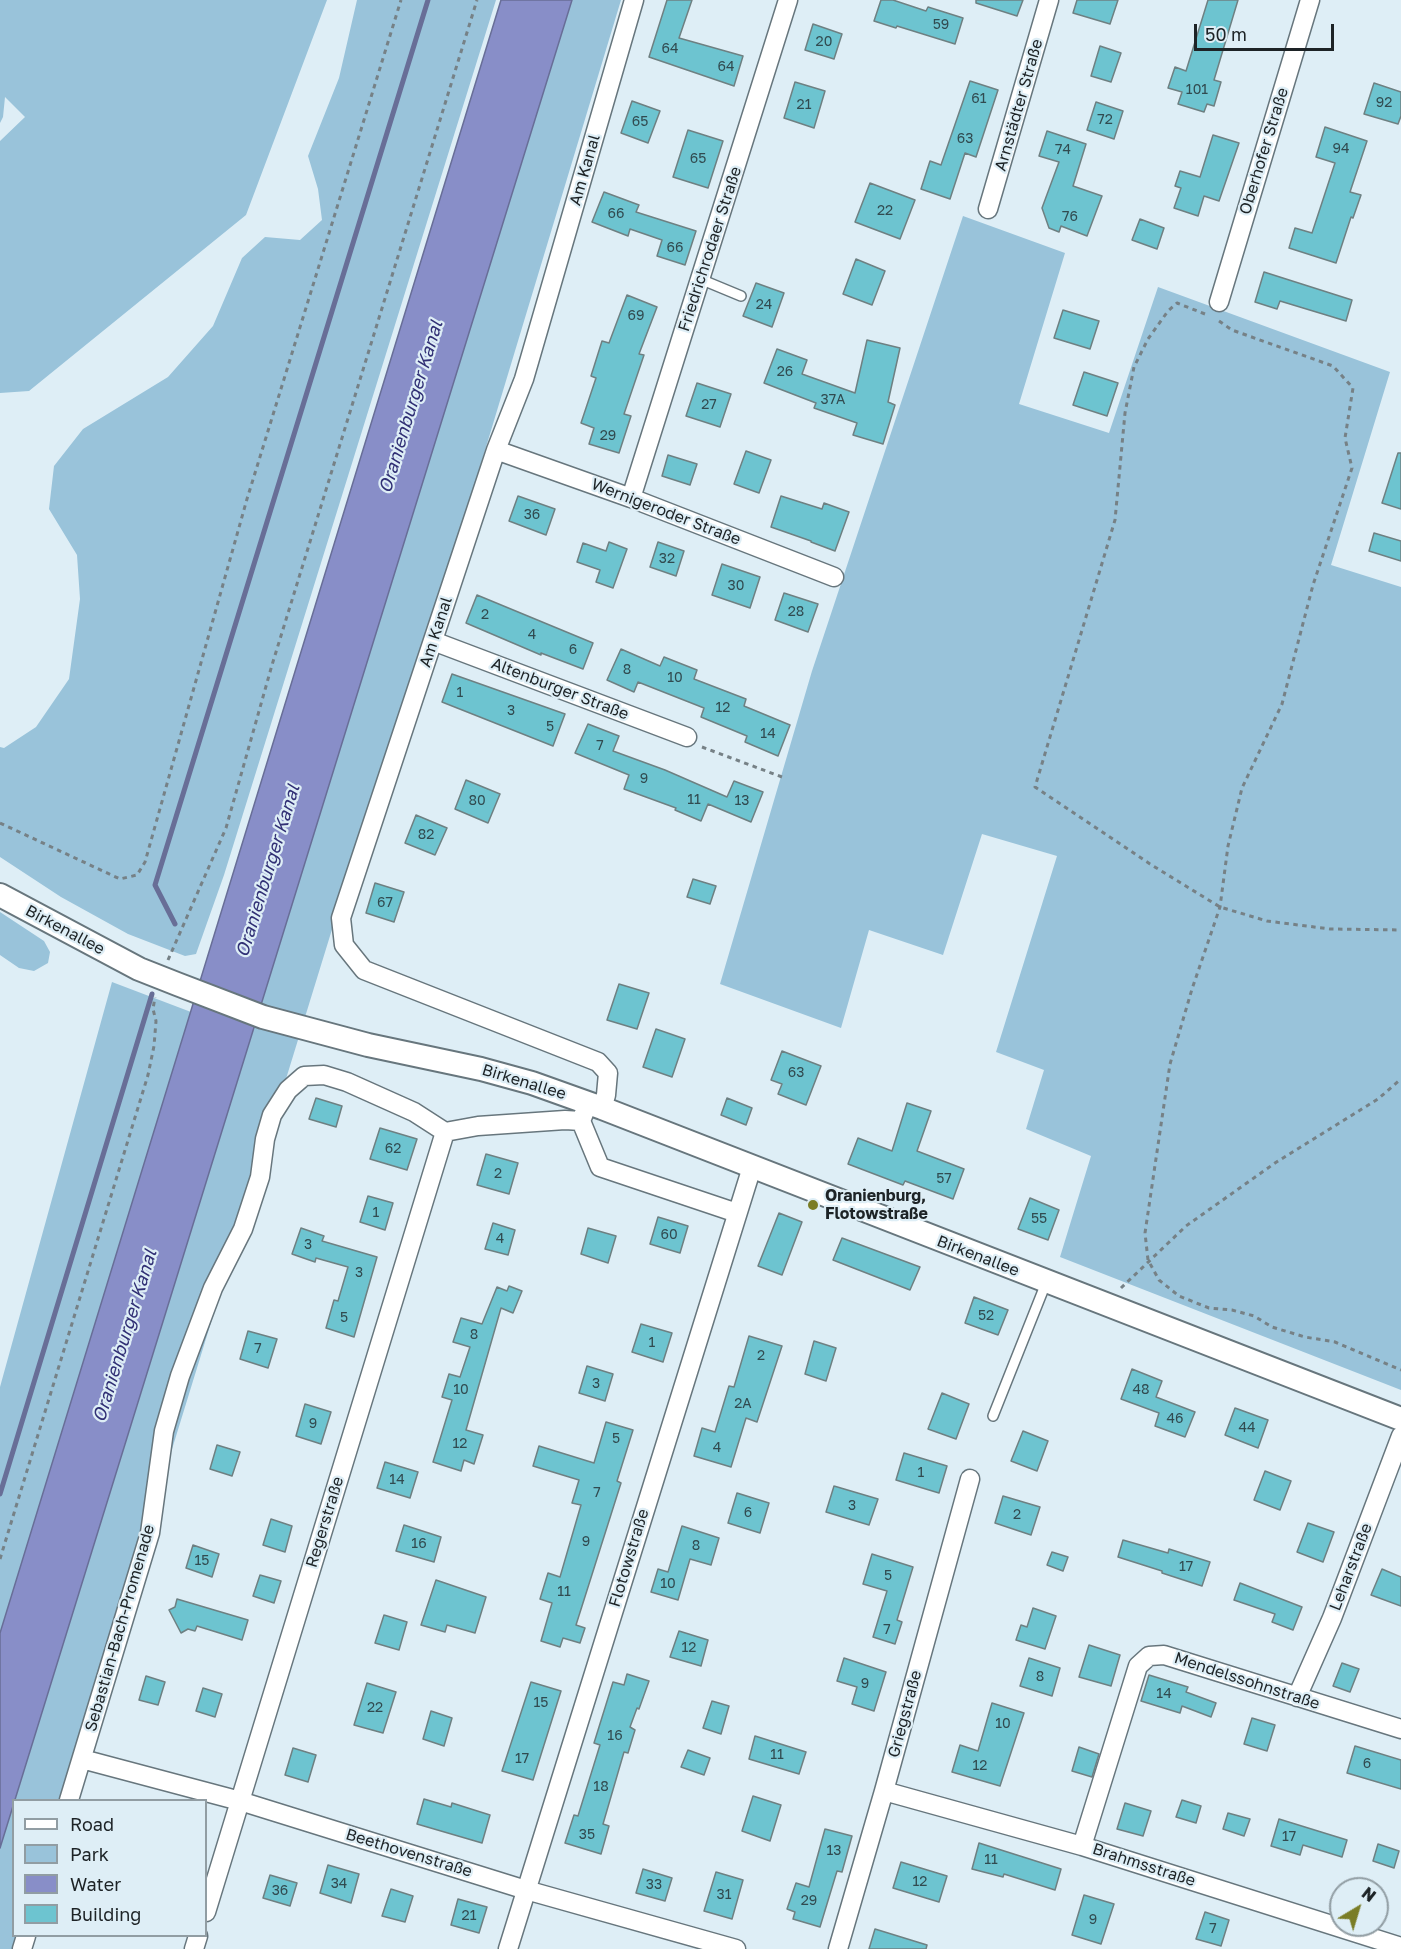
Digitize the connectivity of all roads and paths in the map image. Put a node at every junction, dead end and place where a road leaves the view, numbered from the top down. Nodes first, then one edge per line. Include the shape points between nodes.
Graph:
1 (402, 0) edge
2 (477, 0) edge
3 (634, 0) edge
4 (788, 0) edge
5 (1049, 0) edge
6 (1310, 0) edge
7 (988, 209) dead end
8 (700, 279) junction
9 (741, 296) dead end
10 (1219, 302) dead end
11 (496, 450) junction
12 (631, 498) junction
13 (834, 577) dead end
14 (433, 641) junction
15 (687, 737) joint
16 (782, 777) dead end
17 (0, 823) edge
18 (0, 895) edge
19 (1220, 907) junction
20 (1400, 931) edge
21 (168, 975) junction
22 (1401, 1079) edge
23 (590, 1111) junction
24 (445, 1132) junction
25 (752, 1167) junction
26 (737, 1213) junction
27 (1148, 1260) junction
28 (1046, 1282) junction
29 (1116, 1294) dead end
30 (1401, 1370) edge
31 (993, 1416) dead end
32 (1401, 1419) edge
33 (1401, 1436) edge
34 (970, 1479) dead end
35 (0, 1559) edge
36 (1297, 1697) junction
37 (1401, 1729) edge
38 (82, 1759) junction
39 (885, 1791) junction
40 (69, 1799) edge
41 (240, 1801) junction
42 (1082, 1846) junction
43 (526, 1890) junction
44 (207, 1909) edge
45 (1401, 1947) edge
46 (508, 1949) edge
47 (736, 1949) edge
48 (838, 1949) edge

1 - 17 path via 247,499 145,862 137,875 120,879
2 - 21 path via 272,665 226,828
3 - 11 street, Am Kanal via 524,379
4 - 8 street, Friedrichrodaer Straße
5 - 7 street, Arnstädter Straße
6 - 10 street, Oberhofer Straße
8 - 9 lane
8 - 12 street, Friedrichrodaer Straße
11 - 12 street, Wernigeroder Straße
11 - 14 street, Am Kanal
12 - 13 street, Wernigeroder Straße
14 - 15 street, Altenburger Straße
14 - 23 street, Am Kanal via 341,918 344,945 364,970 598,1062 608,1073 606,1095
15 - 16 path via 692,744
18 - 21 street, Birkenallee via 77,938
19 - 19 path via 1227,846 1242,788 1282,704 1313,585 1352,468 1345,438 1353,388 1333,366 1232,330 1213,317 1177,303 1148,339 1134,367 1123,424 1115,520 1035,787
19 - 20 path via 1267,921 1330,930
19 - 27 path via 1170,1064 1145,1233
21 - 23 street, Birkenallee via 263,1017 532,1083
21 - 35 path via 153,1009 156,1021 148,1075
22 - 27 path via 1378,1099 1275,1163 1186,1226
23 - 24 street via 565,1120
23 - 25 street, Birkenallee
23 - 26 street via 600,1167
24 - 38 street, Sebastian-Bach-Promenade via 414,1112 324,1075 304,1076 288,1090 272,1116 252,1205 213,1288 180,1376 164,1431 150,1533
24 - 41 street, Regerstraße
25 - 26 street, Flotowstraße
25 - 28 street, Birkenallee
26 - 43 street, Flotowstraße
27 - 29 path
27 - 30 path via 1159,1280 1179,1296 1209,1308 1254,1316 1272,1327 1305,1337 1335,1342
28 - 31 lane
28 - 32 street, Birkenallee
33 - 36 street, Leharstraße via 1332,1618
34 - 39 street, Griegstraße
36 - 37 street, Mendelssohnstraße
36 - 42 street, Mendelssohnstraße via 1164,1655 1149,1656 1138,1666
38 - 40 street, Sebastian-Bach-Promenade
38 - 41 street, Beethovenstraße
39 - 42 street, Brahmsstraße
39 - 48 street, Griegstraße
41 - 43 street, Beethovenstraße
41 - 44 street, Regerstraße
42 - 45 street, Brahmsstraße
43 - 46 street, Flotowstraße
43 - 47 street, Beethovenstraße

